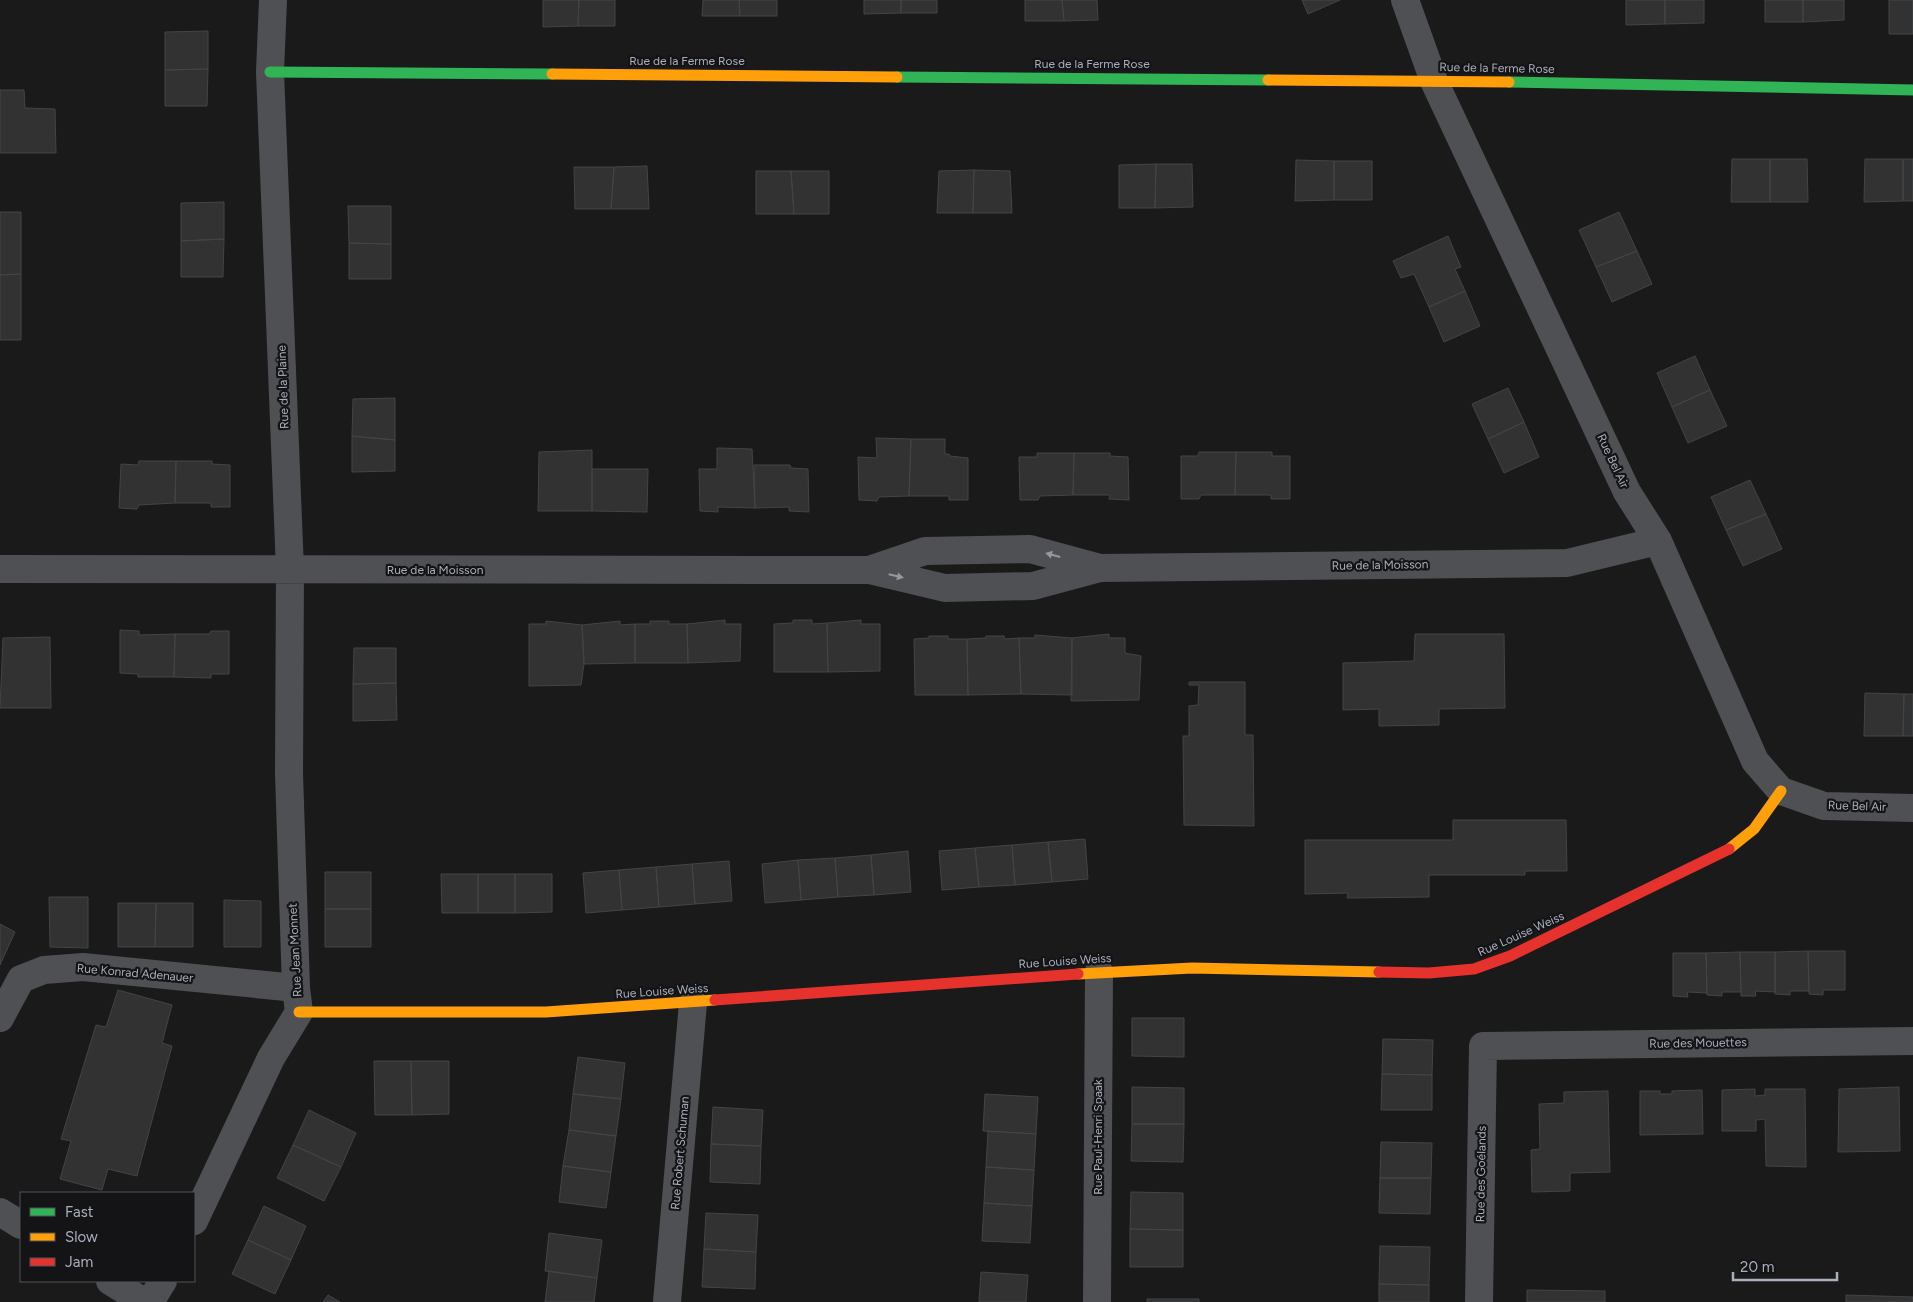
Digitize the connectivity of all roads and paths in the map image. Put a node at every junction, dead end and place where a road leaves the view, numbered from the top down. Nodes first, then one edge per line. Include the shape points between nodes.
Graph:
1 (273, 0) edge
2 (1405, 0) edge
3 (270, 72) junction
4 (1434, 81) junction
5 (1913, 90) edge
6 (1658, 541) junction
7 (1100, 568) junction
8 (0, 569) edge
9 (290, 570) junction
10 (869, 570) junction
11 (288, 773) joint
12 (1781, 791) junction
13 (1913, 808) edge
14 (1099, 972) junction
15 (297, 1000) junction
16 (693, 1003) junction
17 (0, 1018) edge
18 (1913, 1041) edge
19 (1483, 1046) joint
20 (0, 1212) edge
21 (195, 1219) edge
22 (20, 1224) edge
23 (112, 1282) edge
24 (161, 1282) edge
25 (144, 1302) edge
26 (150, 1302) edge
27 (668, 1302) edge
28 (1097, 1302) edge
29 (1479, 1302) edge

1 - 3 street, Rue de la Plaine
2 - 4 street, Rue Bel Air
3 - 4 street, Rue de la Ferme Rose
3 - 9 street, Rue de la Plaine
4 - 5 street, Rue de la Ferme Rose
4 - 6 street, Rue Bel Air via 1627,492
6 - 7 street, Rue de la Moisson via 1566,563
6 - 12 street, Rue Bel Air via 1755,761
10 -> 7 street, Rue de la Moisson via 945,588 1033,586
7 -> 10 street, Rue de la Moisson via 1030,549 925,551
8 - 9 street, Rue de la Moisson
9 - 10 street, Rue de la Moisson
9 - 11 street, Rue de la Plaine
11 - 15 street, Rue Jean Monnet
12 - 13 street, Rue Bel Air via 1824,806
12 - 14 street, Rue Louise Weiss via 1754,829 1733,847 1510,956 1474,969 1429,973 1192,968
14 - 16 street, Rue Louise Weiss
14 - 28 street, Rue Paul-Henri Spaak
15 - 16 street, Rue Louise Weiss via 546,1012
15 - 17 street, Rue Konrad Adenauer via 84,968 44,970 21,979
15 - 21 street, Rue Jean Monnet
16 - 27 street, Rue Robert Schuman
18 - 19 street, Rue des Mouettes
19 - 29 street, Rue des Goélands
20 - 22 street
23 - 25 street
24 - 26 street

